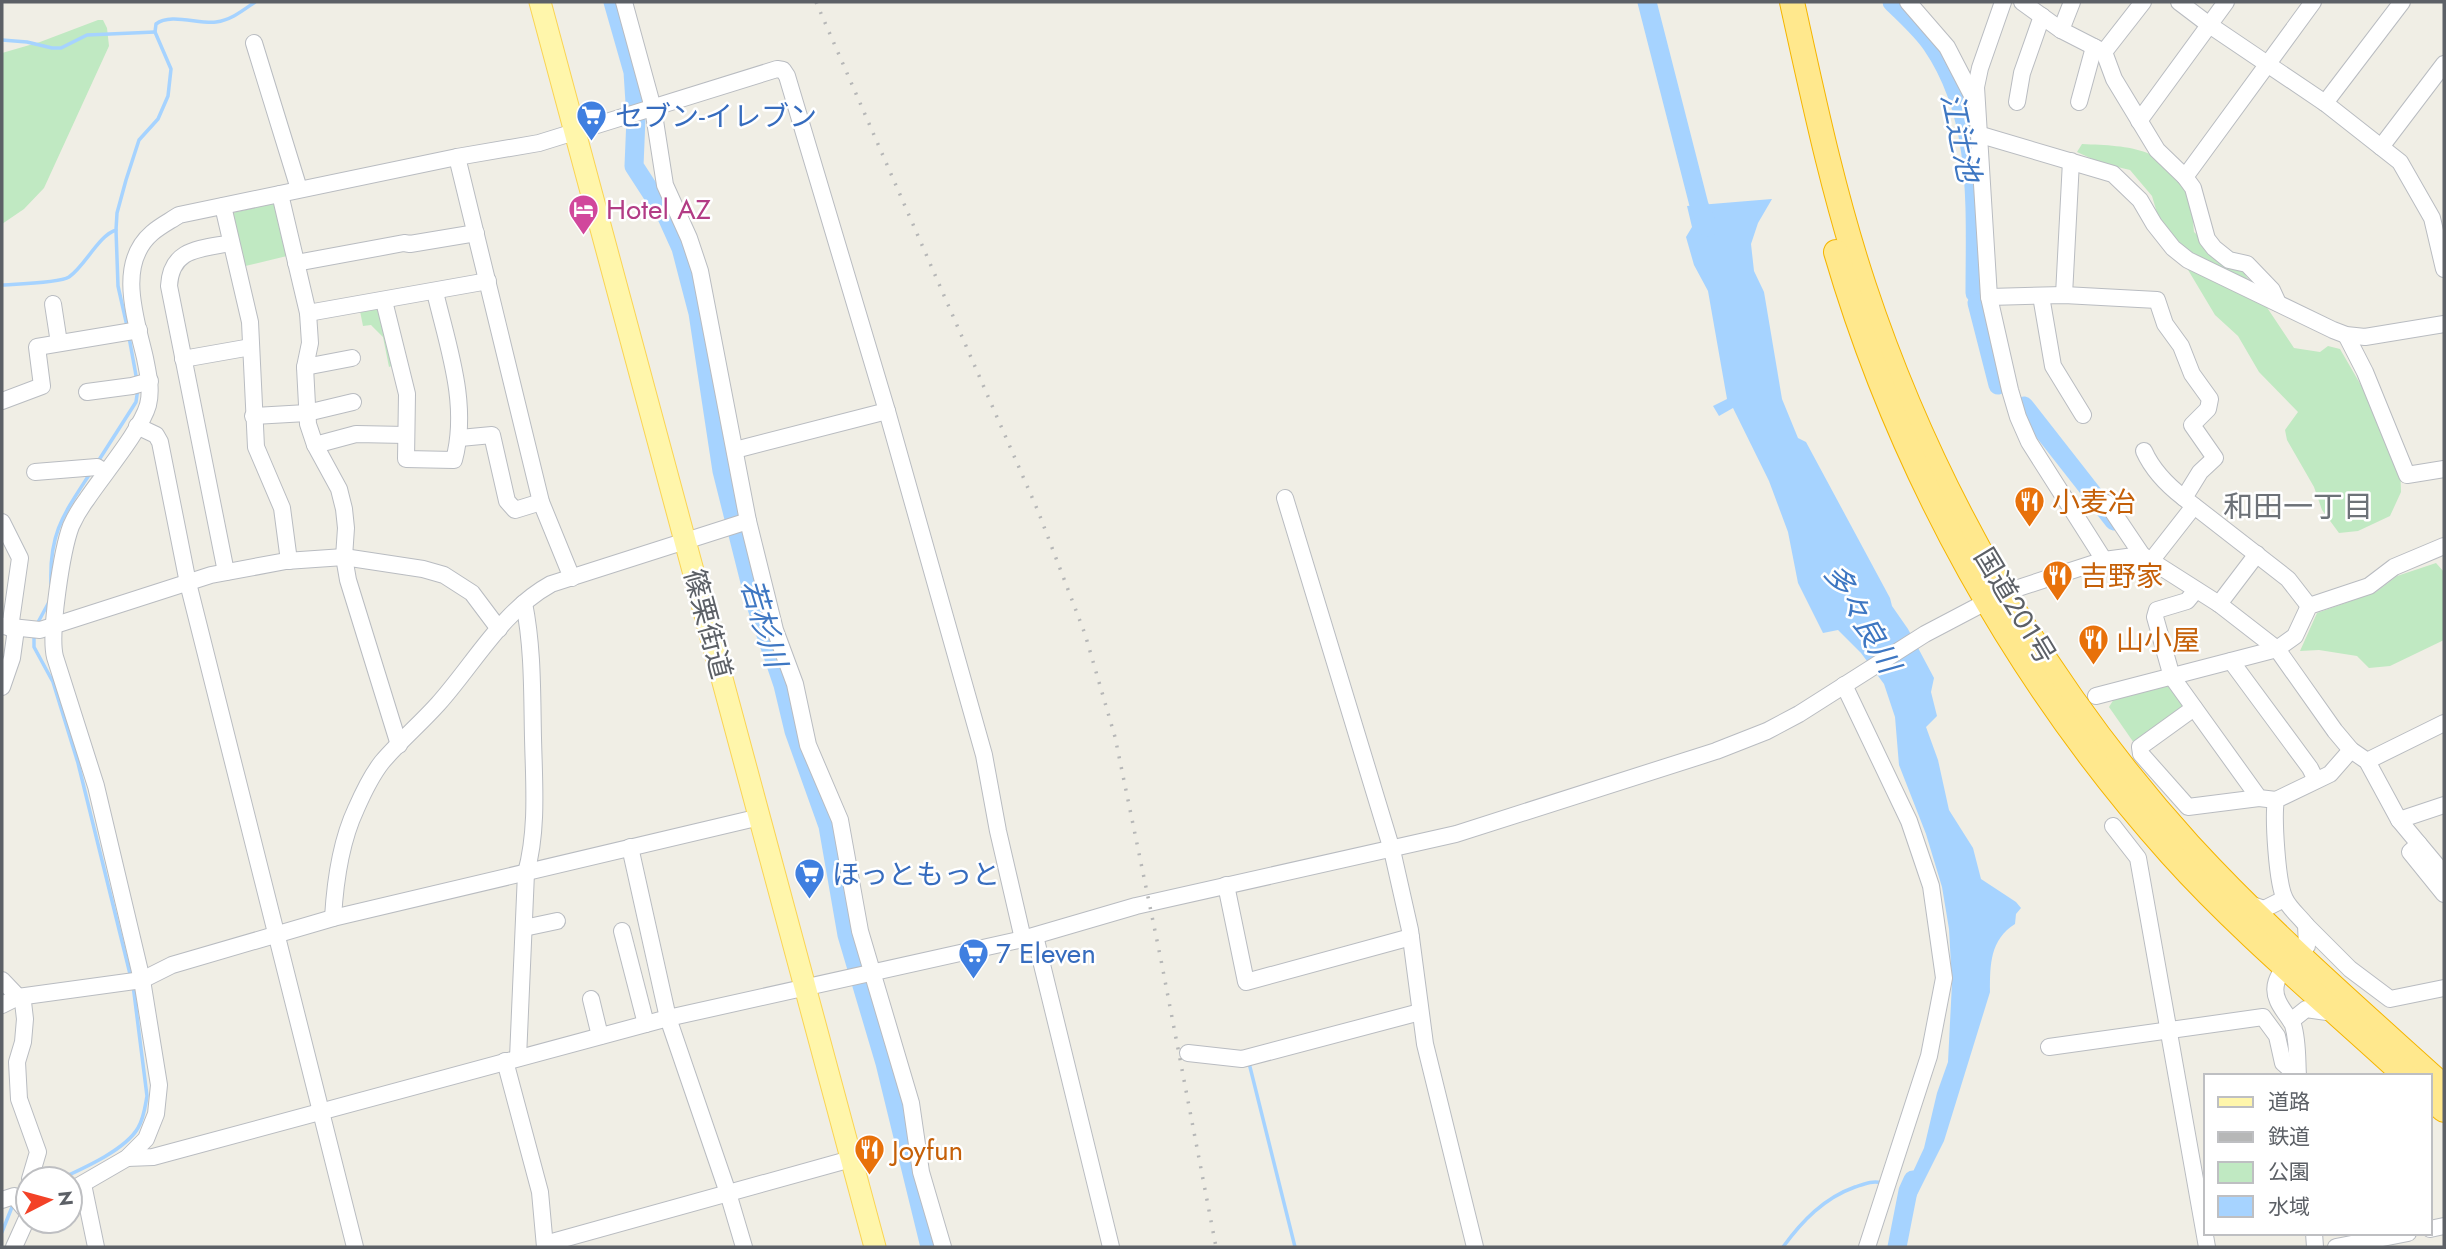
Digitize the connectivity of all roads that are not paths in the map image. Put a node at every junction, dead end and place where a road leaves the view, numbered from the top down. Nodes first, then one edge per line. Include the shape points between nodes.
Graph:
1 (540, 2) edge
2 (624, 2) edge
3 (1776, 2) edge
4 (1792, 2) edge
5 (1908, 2) edge
6 (2003, 2) edge
7 (2022, 2) edge
8 (2072, 2) edge
9 (2143, 2) edge
10 (2179, 2) edge
11 (2225, 2) edge
12 (2313, 2) edge
13 (2402, 2) edge
14 (2042, 16) junction
15 (2208, 24) junction
16 (2061, 30) junction
17 (254, 43) dead end
18 (2099, 50) junction
19 (2267, 64) junction
20 (2444, 64) edge
21 (2017, 102) dead end
22 (2079, 102) dead end
23 (1976, 103) junction
24 (2325, 103) junction
25 (653, 108) junction
26 (2139, 121) junction
27 (575, 133) junction
28 (1980, 135) junction
29 (2381, 147) junction
30 (457, 158) junction
31 (2071, 161) junction
32 (2185, 177) junction
33 (299, 189) junction
34 (279, 194) junction
35 (223, 206) junction
36 (476, 233) junction
37 (231, 243) junction
38 (296, 263) junction
39 (2444, 269) edge
40 (488, 281) junction
41 (435, 292) junction
42 (2064, 295) junction
43 (2041, 296) junction
44 (1989, 297) junction
45 (384, 301) junction
46 (2277, 303) junction
47 (53, 304) dead end
48 (308, 313) junction
49 (2444, 324) edge
50 (139, 330) junction
51 (2346, 334) junction
52 (59, 343) junction
53 (251, 347) junction
54 (352, 358) dead end
55 (183, 359) junction
56 (304, 367) junction
57 (150, 381) junction
58 (87, 392) dead end
59 (2, 401) edge
60 (353, 402) dead end
61 (887, 411) junction
62 (307, 413) junction
63 (2083, 415) dead end
64 (253, 416) junction
65 (137, 426) junction
66 (406, 435) junction
67 (460, 438) junction
68 (315, 445) junction
69 (735, 450) junction
70 (2144, 451) dead end
71 (2444, 469) edge
72 (35, 472) dead end
73 (105, 472) junction
74 (1285, 498) dead end
75 (541, 502) junction
76 (2189, 502) junction
77 (2107, 503) dead end
78 (748, 521) junction
79 (2, 522) edge
80 (685, 542) junction
81 (2444, 547) edge
82 (2256, 554) junction
83 (344, 558) junction
84 (2147, 558) junction
85 (2104, 560) junction
86 (289, 561) junction
87 (226, 572) junction
88 (572, 578) junction
89 (188, 583) junction
90 (2196, 590) junction
91 (1995, 597) junction
92 (524, 603) junction
93 (2219, 604) junction
94 (2309, 606) junction
95 (25, 628) edge
96 (499, 629) junction
97 (2277, 649) junction
98 (2231, 661) junction
99 (2172, 677) junction
100 (1847, 683) junction
101 (2, 687) edge
102 (2096, 696) dead end
103 (2194, 708) junction
104 (2443, 726) edge
105 (399, 745) junction
106 (2351, 750) junction
107 (2367, 761) junction
108 (2316, 780) junction
109 (2259, 798) junction
110 (2276, 800) junction
111 (2444, 805) edge
112 (760, 817) junction
113 (2399, 820) junction
114 (2113, 826) dead end
115 (2419, 844) junction
116 (630, 847) junction
117 (1392, 850) junction
118 (526, 873) junction
119 (2444, 874) edge
120 (1226, 886) junction
121 (2444, 894) edge
122 (2284, 899) junction
123 (2244, 902) junction
124 (333, 918) junction
125 (557, 921) dead end
126 (2306, 925) junction
127 (524, 928) junction
128 (622, 931) dead end
129 (276, 934) junction
130 (1029, 937) junction
131 (1411, 937) junction
132 (2291, 961) junction
133 (873, 974) junction
134 (2, 981) edge
135 (135, 981) junction
136 (804, 987) junction
137 (2444, 988) edge
138 (18, 997) junction
139 (591, 999) dead end
140 (2, 1005) edge
141 (1420, 1012) junction
142 (2336, 1013) junction
143 (668, 1018) junction
144 (2291, 1021) junction
145 (646, 1024) junction
146 (2169, 1030) junction
147 (600, 1036) junction
148 (2049, 1047) dead end
149 (1188, 1053) dead end
150 (511, 1059) junction
151 (2296, 1074) edge
152 (2298, 1074) edge
153 (2404, 1074) edge
154 (2428, 1074) edge
155 (323, 1113) junction
156 (127, 1158) junction
157 (851, 1159) junction
158 (34, 1165) edge
159 (84, 1183) edge
160 (728, 1193) junction
161 (84, 1209) edge
162 (2204, 1230) edge
163 (2398, 1235) edge
164 (545, 1246) edge
165 (96, 1247) edge
166 (355, 1247) edge
167 (744, 1247) edge
168 (875, 1247) edge
169 (943, 1247) edge
170 (1111, 1247) edge
171 (1475, 1247) edge
172 (1867, 1247) edge
173 (2336, 1247) edge

1 - 27 main road, 篠栗街道
2 - 25 street
3 - 91 highway, 国道201号 via 1847,290 1922,480
4 - 91 highway, 国道201号 via 1833,180 1864,286 1921,432
5 - 23 street via 1947,47
6 - 23 street via 1980,68
7 - 14 street
8 - 16 street
9 - 18 street
10 - 15 street
11 - 15 street
12 - 19 street
13 - 24 street
14 - 16 street
14 - 21 street
15 - 19 street
15 - 26 street
16 - 18 street
17 - 33 street
18 - 22 street
18 - 26 street
19 - 24 street
19 - 32 street
20 - 29 street
23 - 28 street
24 - 29 street
25 - 27 street
25 - 61 street via 777,69 788,76
25 - 69 street via 665,185 700,271
26 - 32 street via 2157,150
27 - 30 street
27 - 80 main road, 篠栗街道
28 - 31 street
28 - 44 street
29 - 39 street via 2400,162 2432,218
30 - 33 street
30 - 36 street
31 - 42 street
31 - 46 street via 2113,174 2127,185 2173,248 2188,260
32 - 46 street via 2214,248 2230,260 2247,264 2272,289
33 - 34 street
34 - 35 street
34 - 38 street
35 - 37 street
35 - 50 street via 178,215 151,234 139,250 132,266 131,290
36 - 38 street
36 - 40 street
37 - 53 street via 250,322
37 - 55 street via 188,252 173,267 169,286
38 - 48 street
40 - 41 street
40 - 75 street
41 - 45 street
41 - 67 street via 461,408
42 - 43 street
42 - 76 street via 2157,300 2165,324 2210,399 2208,409 2192,425 2215,458 2200,472
43 - 44 street
43 - 63 street via 2053,366
44 - 85 street via 2018,417
45 - 48 street
45 - 66 street via 407,394
46 - 51 street
47 - 52 street
48 - 56 street via 310,343
49 - 51 street via 2365,337
50 - 52 street
50 - 57 street
51 - 71 street via 2407,475
52 - 59 street via 37,347 42,386
53 - 55 street
53 - 64 street
54 - 56 street
55 - 87 street
56 - 62 street
57 - 58 street
57 - 65 street via 147,408
60 - 62 street
61 - 69 street
61 - 130 street via 984,755 998,831
62 - 64 street
62 - 68 street
64 - 86 street via 256,447 282,508
65 - 73 street
65 - 89 street via 160,442
66 - 67 street via 406,458 454,460
66 - 68 street via 356,433
67 - 75 street via 492,435 507,501 515,510
68 - 83 street via 342,499
69 - 78 street
70 - 76 street via 2167,485
72 - 73 street via 97,467
73 - 95 street via 71,528
74 - 117 street
75 - 88 street
76 - 82 street
76 - 84 street
77 - 84 street
78 - 80 street
78 - 133 street via 808,745 840,820 860,931
79 - 95 street via 20,558
80 - 88 street
80 - 112 main road, 篠栗街道
81 - 94 street via 2395,568 2369,586
82 - 93 street
82 - 94 street via 2288,579
83 - 86 street
83 - 96 street via 444,575 472,593
83 - 105 street
84 - 85 street
84 - 90 street
85 - 91 street
86 - 87 street
87 - 89 street
88 - 92 street via 551,584
89 - 95 street
89 - 129 street
90 - 93 street
90 - 99 street via 2187,601 2157,610 2155,617
91 - 100 street
91 - 123 highway, 国道201号 via 2127,771
91 - 132 highway, 国道201号 via 2083,746 2136,812 2173,855
92 - 96 street
92 - 118 street via 531,638 534,814
93 - 97 street
94 - 97 street via 2295,636
95 - 101 street
95 - 135 street via 52,646 96,786
96 - 105 street
97 - 98 street
97 - 106 street
98 - 99 street
98 - 108 street
99 - 102 street
99 - 103 street
100 - 117 street via 1751,738
100 - 172 street via 1909,821 1931,886 1944,978 1928,1056
103 - 109 street
103 - 109 street via 2140,747 2141,754 2188,807
104 - 107 street
105 - 124 street via 376,772 354,812
106 - 107 street
106 - 108 street via 2330,774
107 - 113 street
108 - 110 street
109 - 110 street
110 - 122 street via 2274,834
111 - 113 street
112 - 116 street
112 - 136 main road, 篠栗街道
113 - 115 street
114 - 146 street via 2138,858
115 - 119 street
115 - 121 street via 2410,852
116 - 118 street
116 - 143 street
117 - 120 street
117 - 131 street
118 - 124 street
118 - 127 street
120 - 130 street
120 - 131 street via 1246,982
122 - 123 street via 2264,909
122 - 126 street
123 - 132 highway, 国道201号
124 - 129 street
125 - 127 street
126 - 132 street via 2306,946
126 - 137 street via 2350,969 2390,999
127 - 150 street
128 - 145 street
129 - 135 street
129 - 155 street
130 - 133 street
130 - 170 street
131 - 141 street
132 - 142 highway, 国道201号
132 - 144 street via 2278,977 2276,991
132 - 154 highway, 国道201号
133 - 136 street
133 - 169 street via 911,1103 921,1172
134 - 138 street
135 - 138 street
135 - 156 street via 159,1084 156,1114 146,1139
136 - 143 street
136 - 157 main road, 篠栗街道
138 - 140 street
138 - 158 street via 25,1019 17,1062 19,1099 38,1152
139 - 147 street
141 - 149 street via 1242,1059
141 - 171 street
142 - 144 street via 2306,1009
142 - 153 highway, 国道201号
143 - 145 street
143 - 160 street
144 - 152 street
145 - 147 street
146 - 148 street
146 - 151 street via 2263,1017 2277,1036 2283,1063
146 - 162 street
147 - 150 street
150 - 155 street
150 - 164 street via 540,1192
155 - 156 street via 153,1157
155 - 166 street
156 - 159 street
157 - 160 street
157 - 168 main road, 篠栗街道
160 - 164 street
160 - 167 street
161 - 165 street
163 - 173 street

